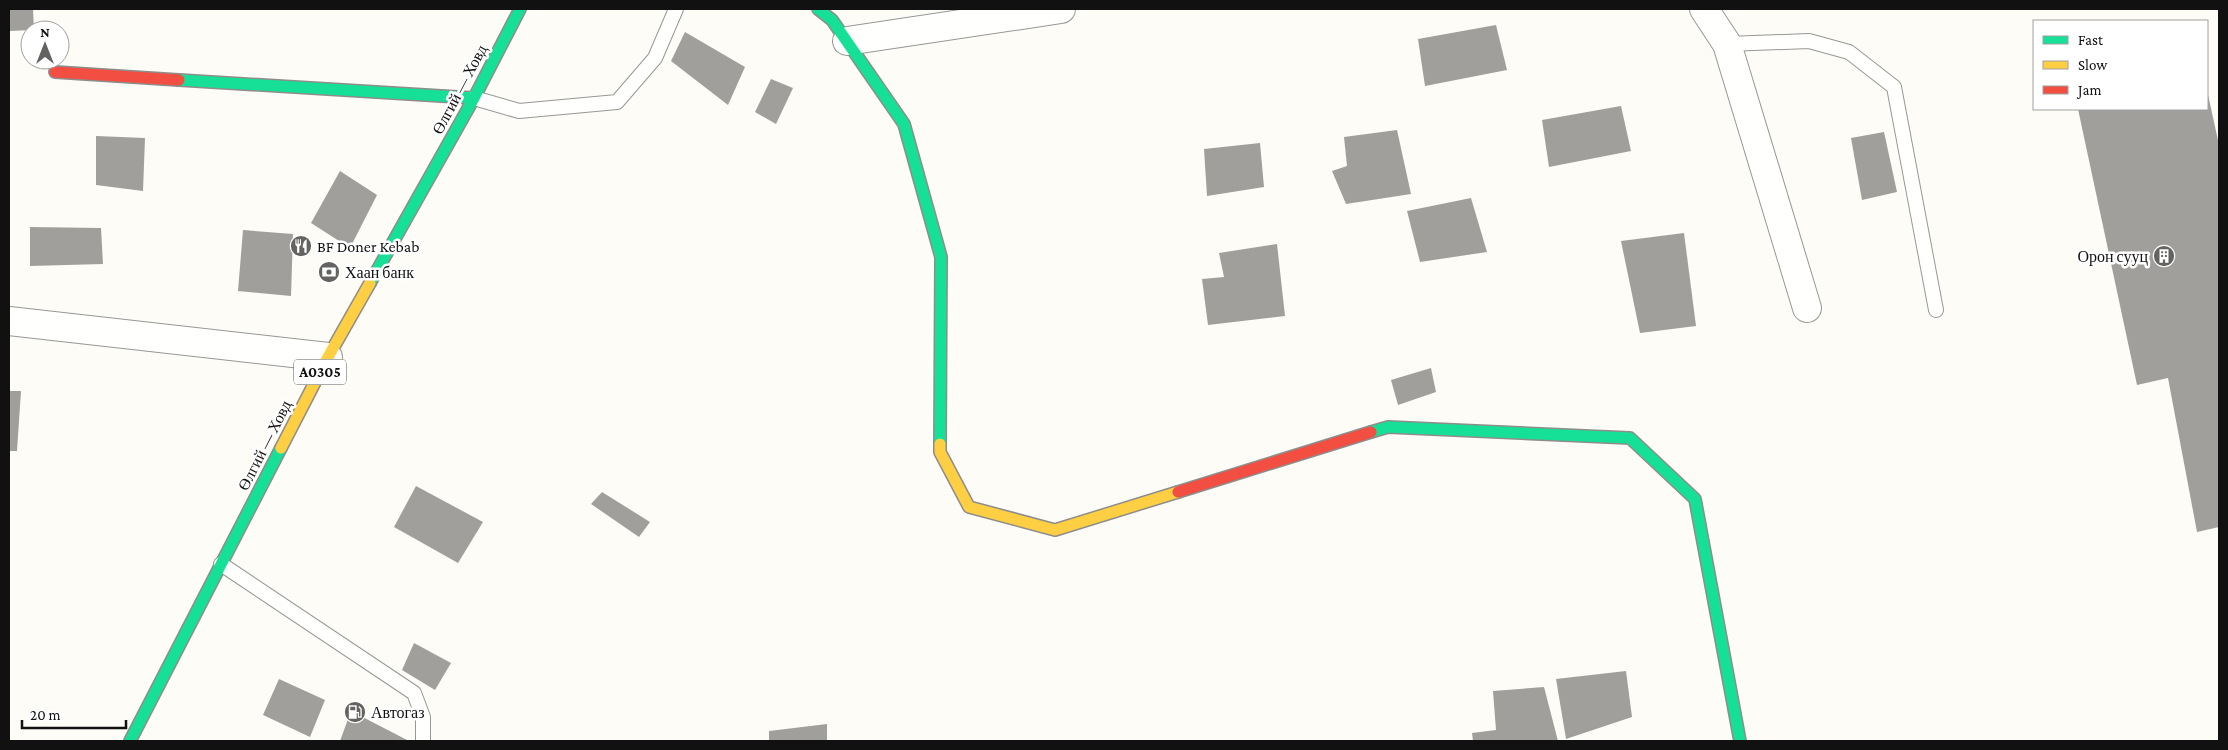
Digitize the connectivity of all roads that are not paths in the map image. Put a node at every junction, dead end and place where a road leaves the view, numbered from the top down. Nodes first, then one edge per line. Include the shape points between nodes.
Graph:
1 (520, 9) edge
2 (676, 9) edge
3 (818, 9) edge
4 (1061, 9) edge
5 (1704, 9) edge
6 (847, 42) junction
7 (1727, 44) junction
8 (54, 72) dead end
9 (474, 98) junction
10 (1807, 308) dead end
11 (1936, 310) dead end
12 (9, 321) edge
13 (328, 357) junction
14 (221, 564) junction
15 (130, 741) edge
16 (423, 741) edge
17 (1740, 741) edge

1 - 9 main road, Өлгий — Ховд / A0305
2 - 9 lane via 656,58 617,102 519,111
3 - 6 main road via 832,20
4 - 6 street
5 - 7 street
6 - 17 main road via 904,124 941,257 940,452 969,507 1055,530 1388,427 1630,438 1695,499
7 - 10 street
7 - 11 lane via 1809,41 1849,52 1894,87
8 - 9 main road
9 - 13 main road, Өлгий — Ховд / A0305
12 - 13 street
13 - 14 main road, Өлгий — Ховд / A0305
14 - 15 main road, Өлгий — Ховд / A0305
14 - 16 lane via 414,693 423,717

